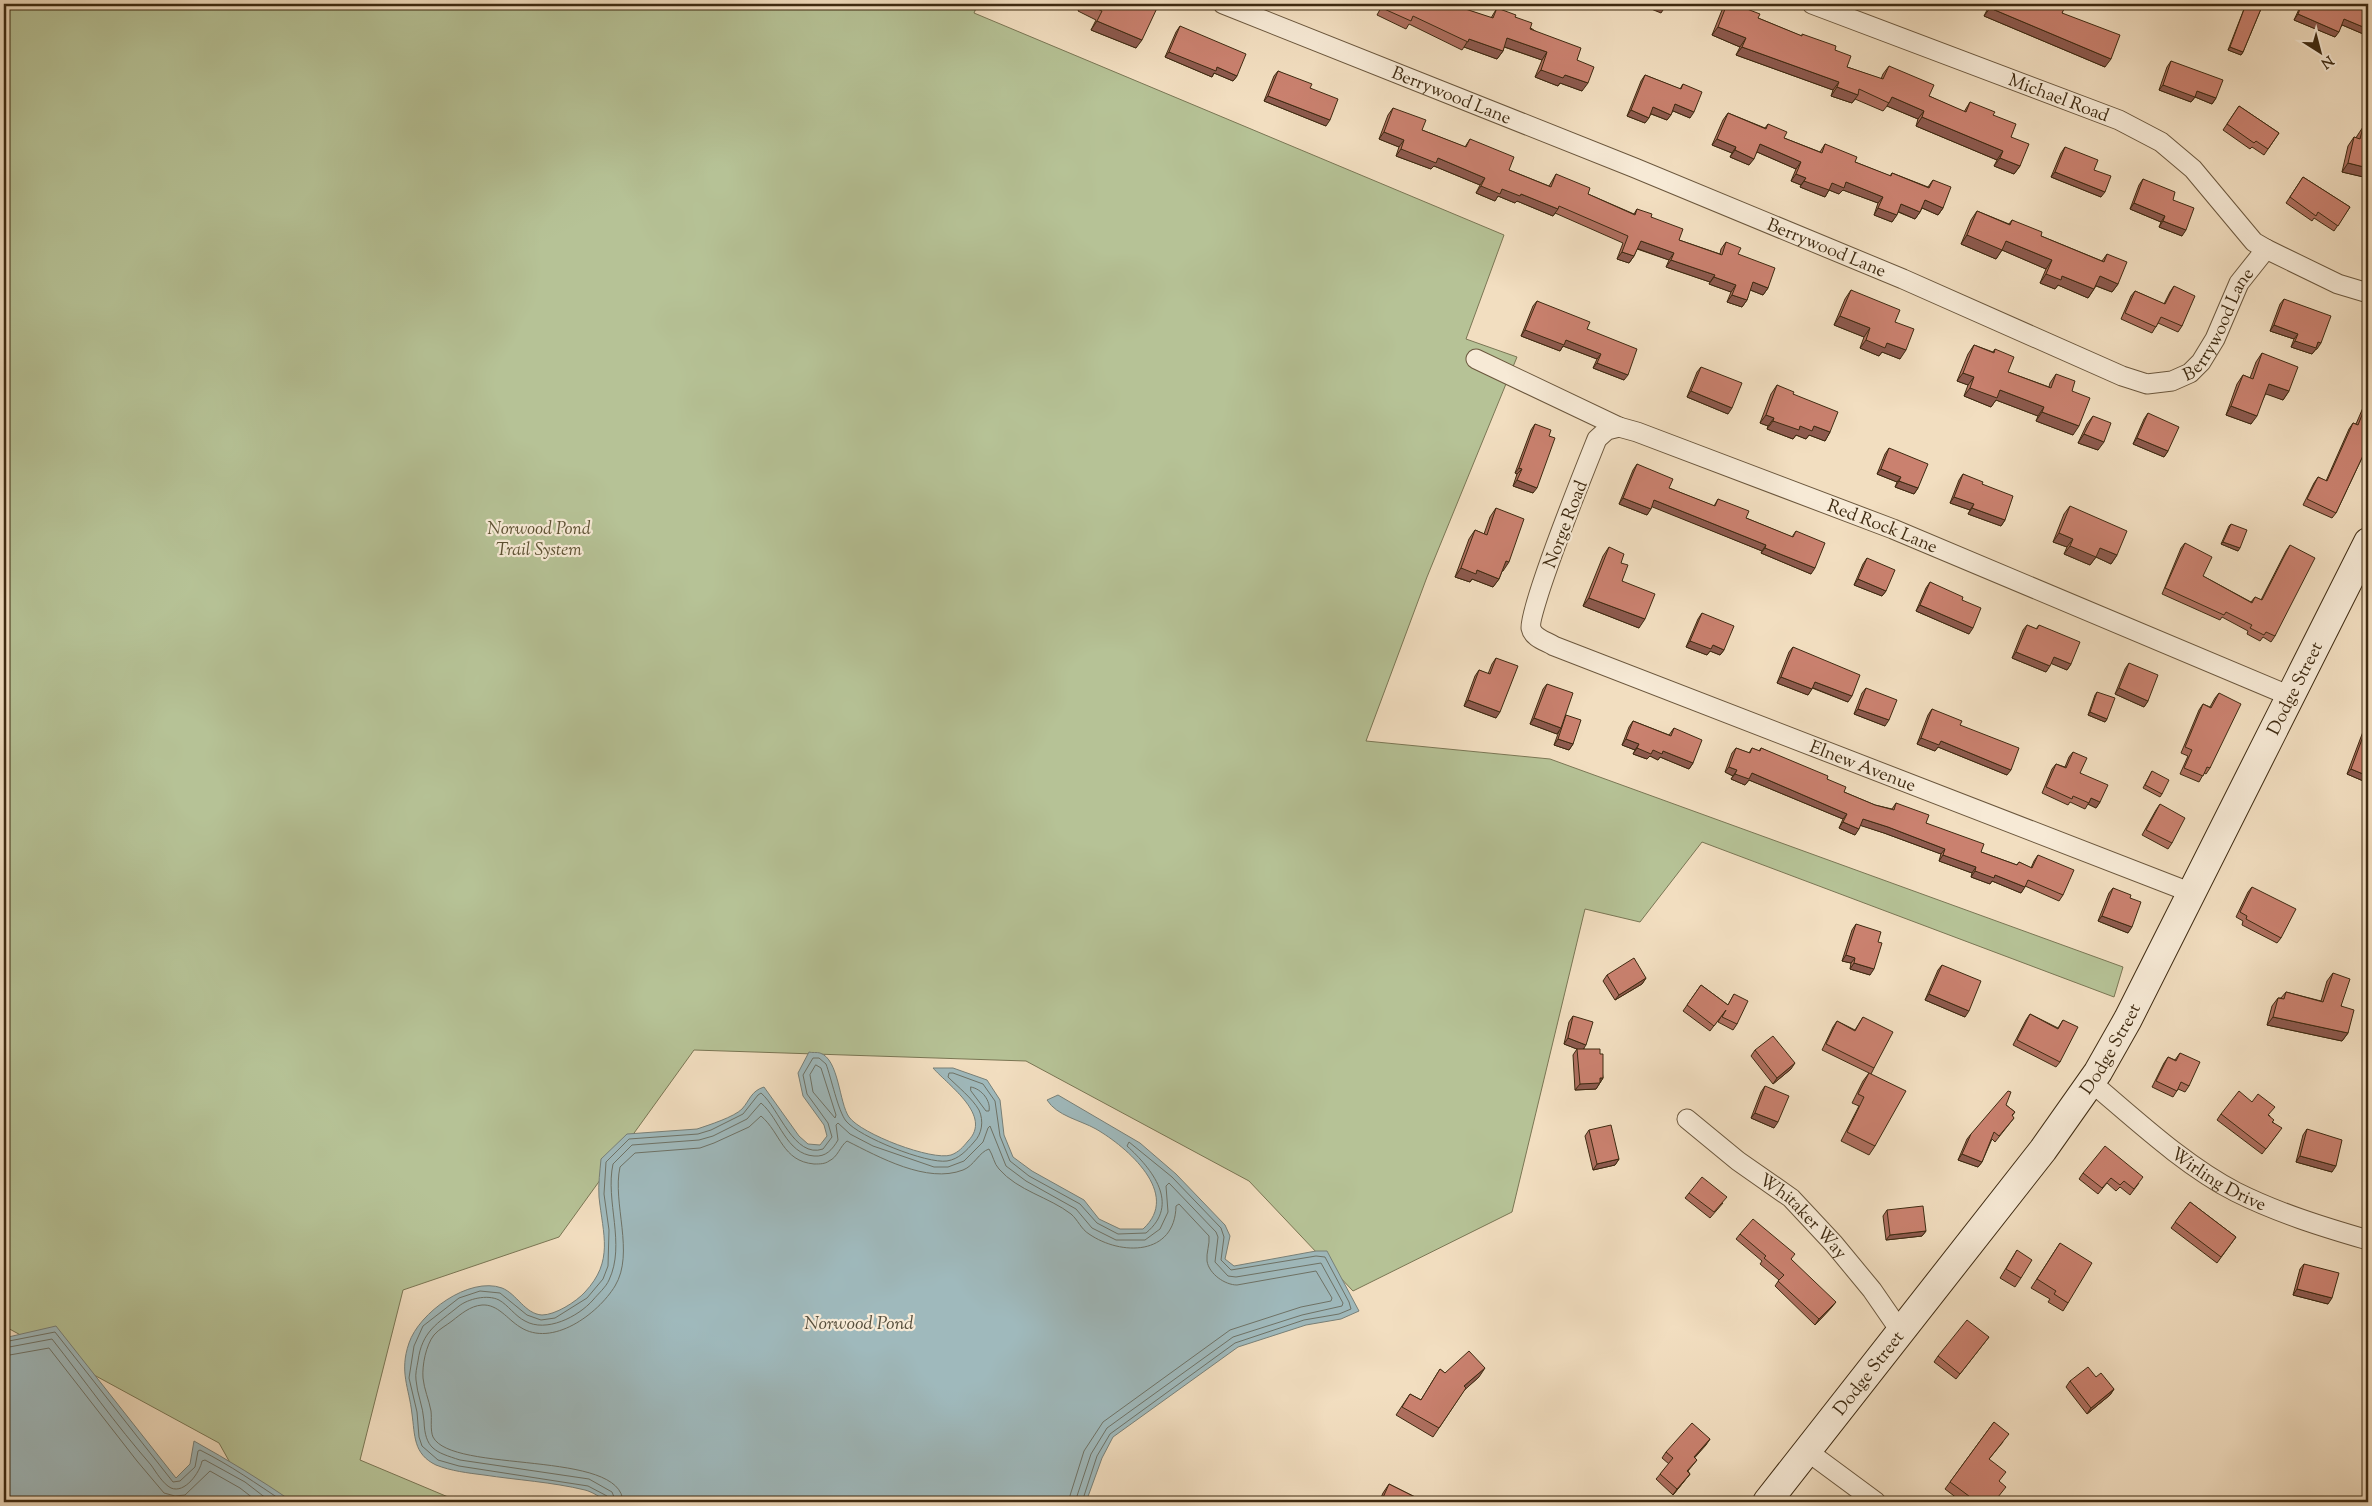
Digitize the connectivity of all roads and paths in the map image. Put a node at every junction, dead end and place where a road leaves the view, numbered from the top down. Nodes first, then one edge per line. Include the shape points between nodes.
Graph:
1 (1223, 4) edge
2 (1812, 4) edge
3 (2266, 250) junction
4 (2368, 294) edge
5 (1476, 359) dead end
6 (1619, 427) junction
7 (2368, 542) edge
8 (1534, 635) joint
9 (2290, 696) junction
10 (2192, 893) junction
11 (2091, 1082) junction
12 (1687, 1120) dead end
13 (2368, 1240) edge
14 (1901, 1332) junction
15 (1807, 1451) junction
16 (1767, 1502) edge
17 (1876, 1502) edge

1 - 3 street, Berrywood Lane via 1903,278 2122,376 2147,384 2172,381 2190,373 2202,362 2238,283
2 - 3 street, Michael Road via 2119,120 2161,142 2193,169 2254,242
3 - 4 street, Berrywood Lane via 2338,284
5 - 6 street, Red Rock Lane
6 - 8 street, Norge Road via 1607,430 1598,439 1539,595 1530,627
6 - 9 street, Red Rock Lane via 1893,529
7 - 9 main road, Dodge Street
8 - 10 street, Elnew Avenue via 1554,646
9 - 10 main road, Dodge Street
10 - 11 main road, Dodge Street via 2128,1019
11 - 13 street, Wirling Drive via 2172,1151 2235,1192 2302,1221
11 - 14 main road, Dodge Street via 2003,1205
12 - 14 street, Whitaker Way via 1791,1198 1872,1290
14 - 15 main road, Dodge Street
15 - 16 main road, Dodge Street
15 - 17 street

